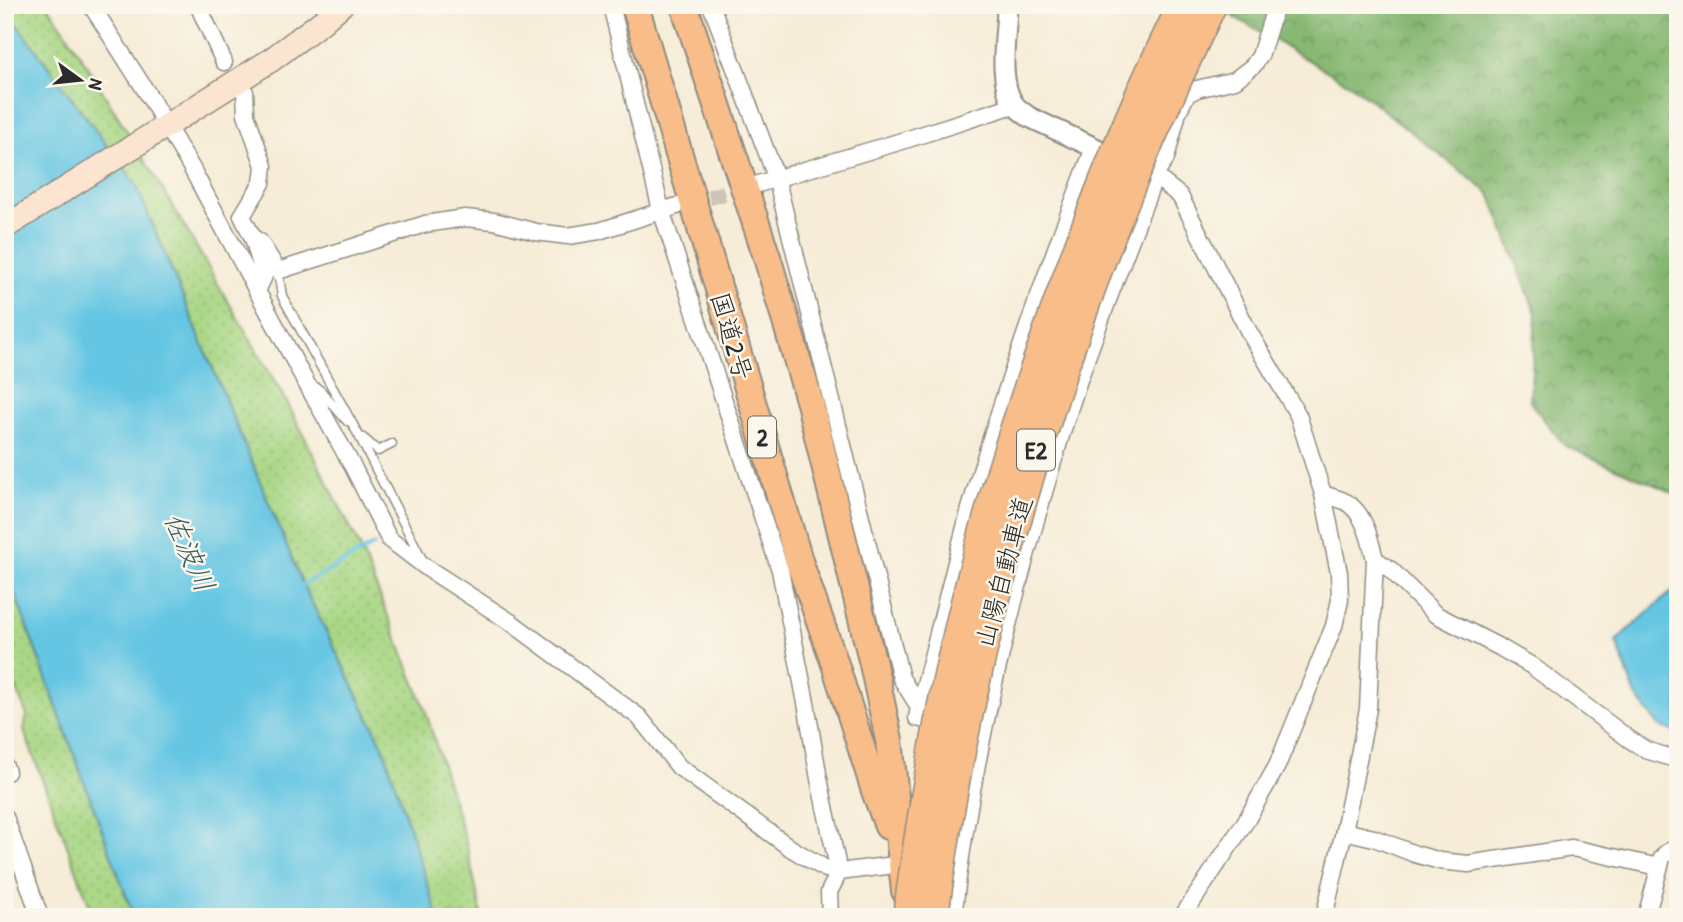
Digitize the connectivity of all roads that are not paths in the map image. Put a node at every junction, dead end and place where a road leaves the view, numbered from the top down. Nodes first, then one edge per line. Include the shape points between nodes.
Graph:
1 (91, 5) edge
2 (198, 5) edge
3 (341, 5) edge
4 (611, 5) edge
5 (635, 5) edge
6 (684, 5) edge
7 (711, 5) edge
8 (1007, 5) edge
9 (1183, 5) edge
10 (1211, 5) edge
11 (1276, 5) edge
12 (224, 62) dead end
13 (245, 92) dead end
14 (1014, 104) junction
15 (163, 128) junction
16 (1094, 148) junction
17 (1155, 176) junction
18 (776, 177) junction
19 (758, 184) tunnel mouth
20 (677, 206) tunnel mouth
21 (661, 210) junction
22 (5, 227) edge
23 (253, 238) junction
24 (278, 271) junction
25 (257, 291) junction
26 (304, 379) junction
27 (358, 434) junction
28 (392, 444) dead end
29 (1323, 494) junction
30 (1375, 559) junction
31 (427, 568) junction
32 (919, 707) junction
33 (982, 734) junction
34 (1678, 760) edge
35 (5, 817) edge
36 (1344, 831) junction
37 (1678, 847) edge
38 (902, 864) junction
39 (1659, 867) junction
40 (839, 872) junction
41 (958, 873) junction
42 (40, 917) edge
43 (830, 917) edge
44 (907, 917) edge
45 (933, 917) edge
46 (953, 917) edge
47 (1182, 917) edge
48 (1324, 917) edge
49 (1646, 917) edge

1 - 15 street via 146,91
2 - 12 street
3 - 15 main road via 271,60
4 - 21 street
5 - 38 highway, 国道2号 / 2 via 800,564
6 - 38 highway, 国道2号 / 2 via 810,403 889,740
7 - 18 street
8 - 14 street via 1004,72
9 - 44 highway, 山陽自動車道 / E2, bridge via 1101,190 1045,337 998,485 958,635
10 - 45 highway, 山陽自動車道 / E2, bridge via 1124,199 1070,344 1023,493 962,741
11 - 17 street via 1253,66 1235,80 1187,94 1166,158
13 - 23 street via 246,114 264,166 262,183 242,216
14 - 16 street via 1029,117
14 - 18 street
15 - 22 main road
15 - 25 street via 191,167
16 - 17 street
16 - 32 street via 1016,359 968,515
17 - 29 street via 1180,196 1249,332 1291,401
17 - 33 street via 1085,362 1048,481 1012,603
18 - 19 street
18 - 32 street via 901,678
20 - 21 street
21 - 24 street via 599,231 568,236 465,218 425,224
21 - 40 street via 780,570
23 - 24 street
23 - 25 street via 264,276
24 - 27 lane via 282,296
25 - 26 street
26 - 27 lane via 321,391
26 - 31 street via 389,540
27 - 28 lane via 378,451
27 - 31 lane
29 - 30 street via 1349,504 1361,518
29 - 47 street via 1339,573 1340,600 1334,626 1277,766
30 - 34 street via 1435,614 1532,666 1646,750
30 - 36 street via 1368,709
31 - 40 street via 512,623 639,717 679,767 792,849
32 - 33 street via 917,718
33 - 41 street
35 - 42 street
36 - 39 street via 1440,861 1468,864 1572,848
36 - 48 street
37 - 39 street via 1666,853
38 - 40 street
38 - 41 street
38 - 44 highway, 国道2号 / 2
39 - 49 street
40 - 43 street via 829,892
41 - 46 street

